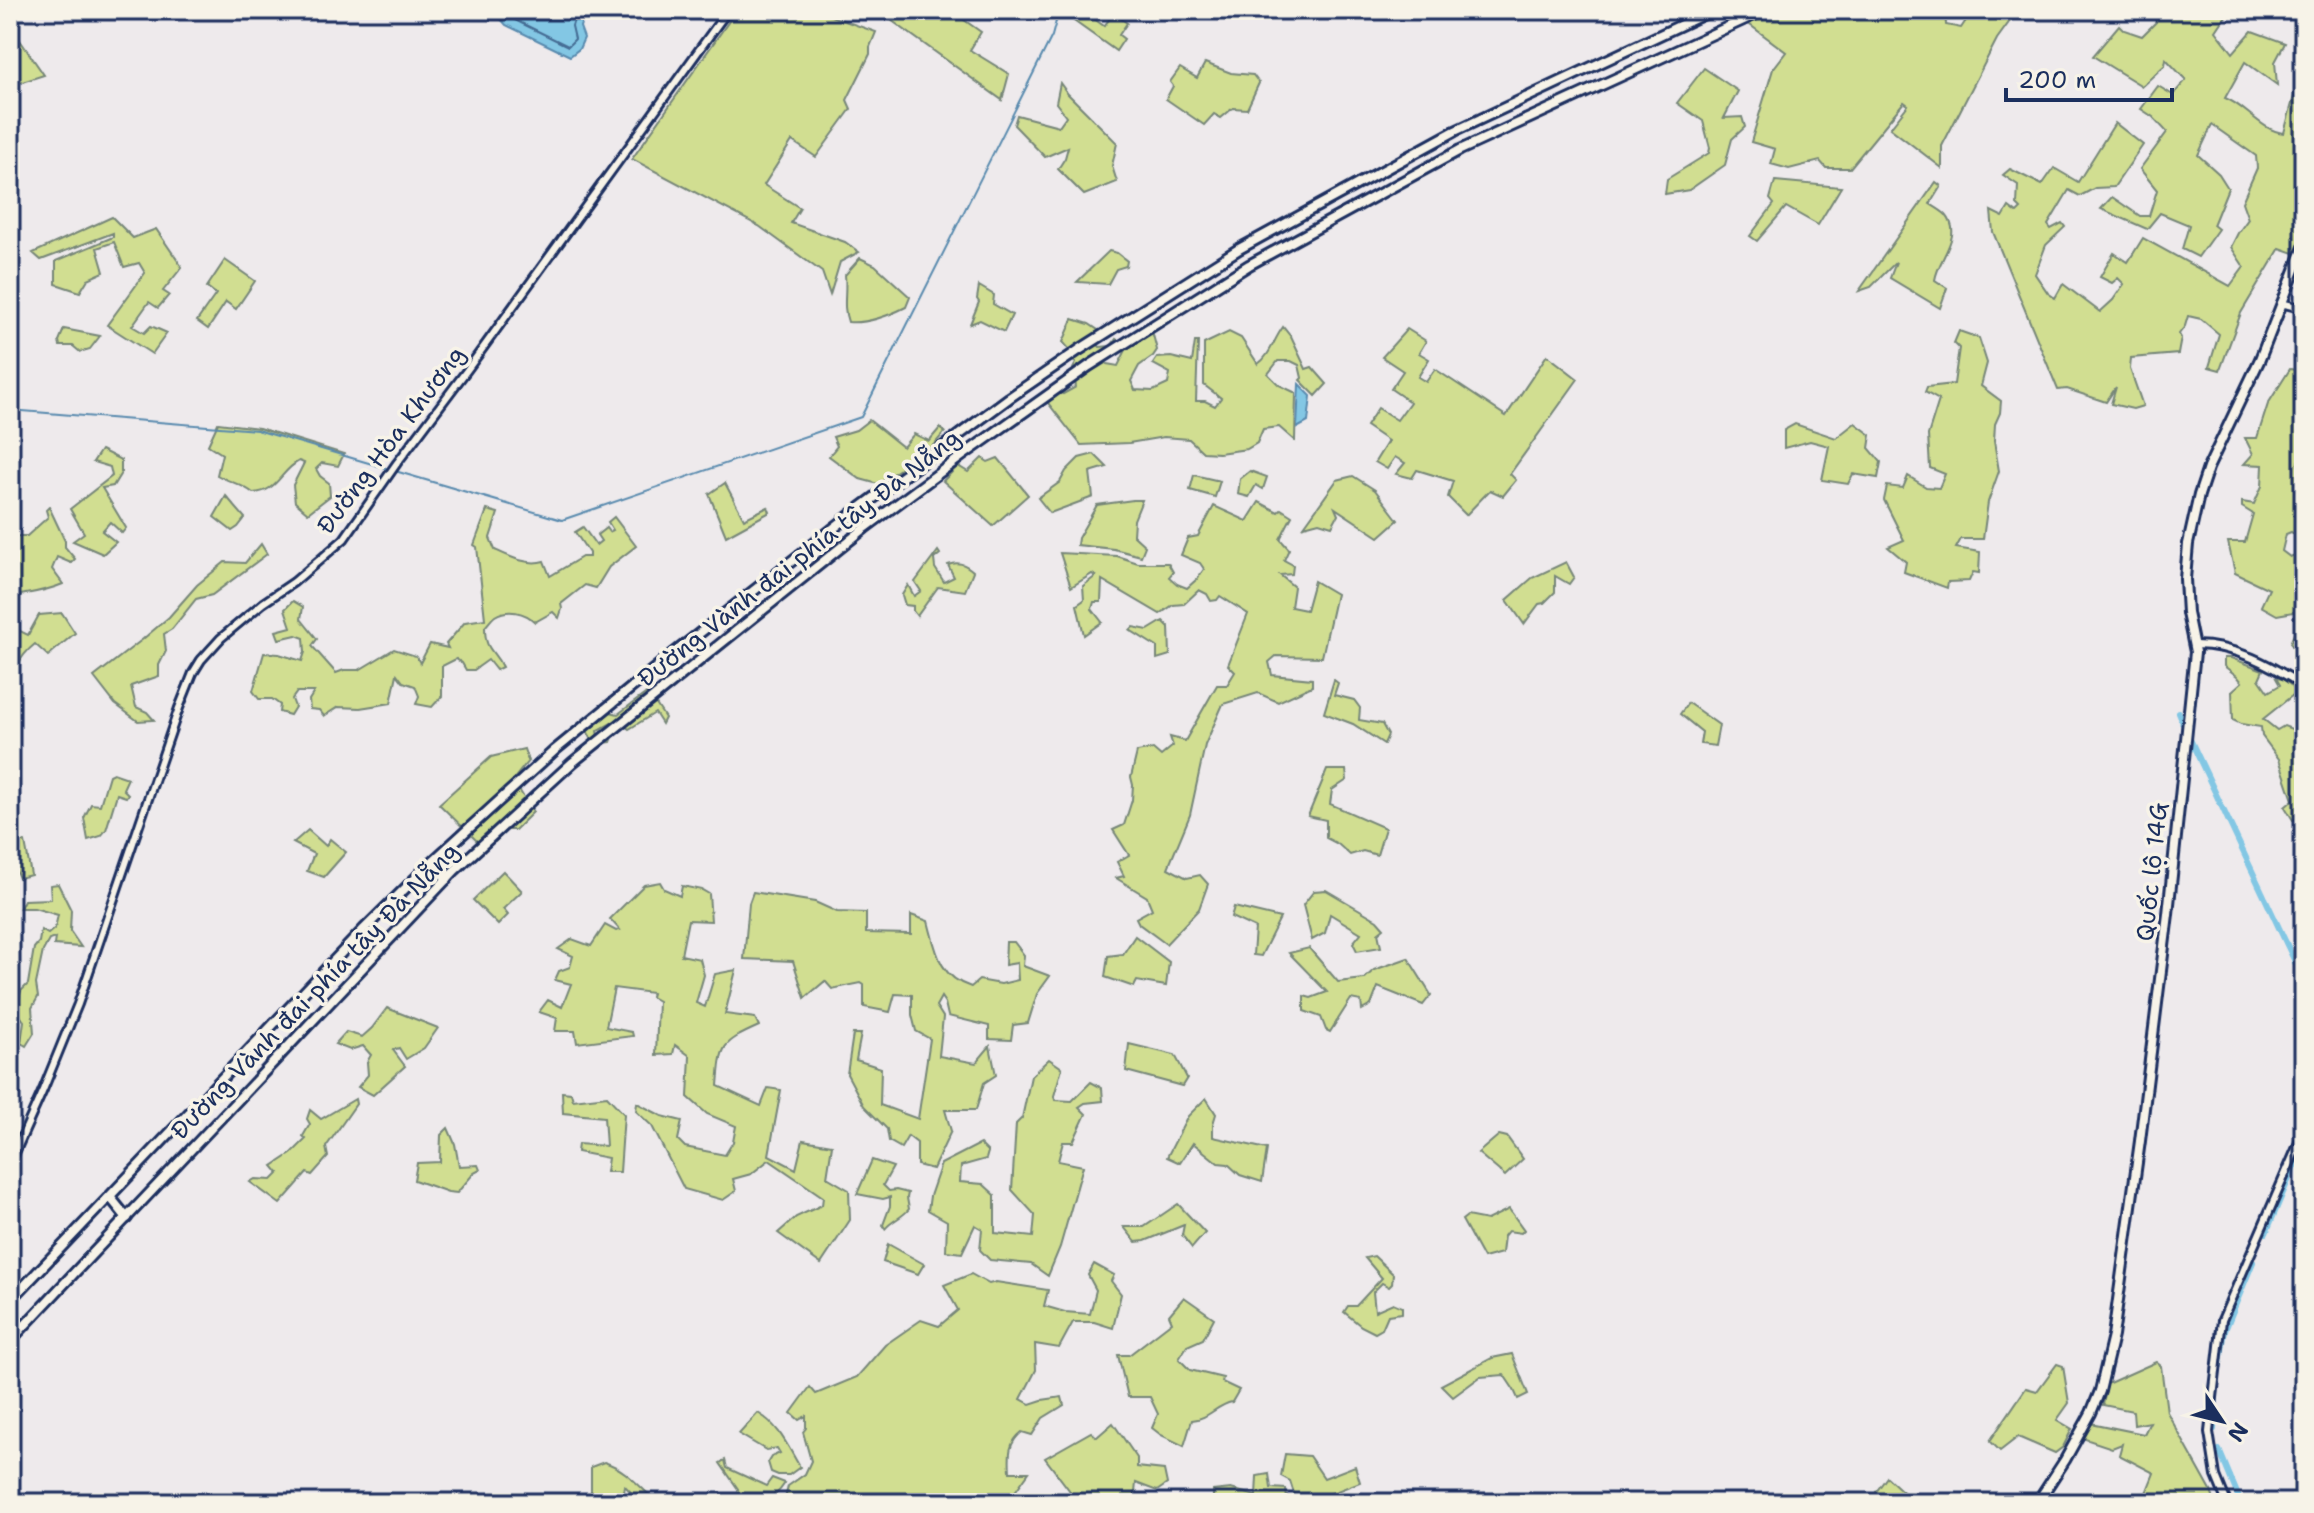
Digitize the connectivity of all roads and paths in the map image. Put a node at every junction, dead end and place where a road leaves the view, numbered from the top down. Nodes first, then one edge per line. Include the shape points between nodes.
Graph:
1 (728, 10) edge
2 (1713, 10) edge
3 (1738, 10) edge
4 (1765, 10) edge
5 (1742, 21) junction
6 (2304, 247) edge
7 (2281, 303) junction
8 (2304, 309) edge
9 (980, 419) junction
10 (992, 434) junction
11 (2195, 645) junction
12 (2304, 686) edge
13 (432, 862) junction
14 (447, 879) junction
15 (2304, 1131) edge
16 (10, 1164) edge
17 (110, 1197) junction
18 (127, 1218) junction
19 (10, 1301) edge
20 (10, 1341) edge
21 (2037, 1503) edge
22 (2227, 1503) edge

1 - 16 street, Đường Hòa Khương via 344,539 201,660 179,708 78,1004
2 - 9 main road, Đường Vành đai phía tây Đà Nẵng via 1455,131 1239,249
3 - 5 main road
4 - 5 main road, Đường Vành đai phía tây Đà Nẵng
5 - 10 main road, Đường Vành đai phía tây Đà Nẵng via 1460,150 1249,265
6 - 7 main road, Quốc lộ 14G
7 - 8 street
7 - 11 main road, Quốc lộ 14G via 2199,495 2185,579
9 - 10 main road
9 - 13 main road, Đường Vành đai phía tây Đà Nẵng via 651,671
10 - 14 main road, Đường Vành đai phía tây Đà Nẵng via 584,752
11 - 12 street via 2249,656
11 - 21 main road, Quốc lộ 14G via 2168,914 2113,1336 2091,1413
13 - 14 main road
13 - 17 main road, Đường Vành đai phía tây Đà Nẵng
14 - 18 main road, Đường Vành đai phía tây Đà Nẵng
15 - 22 street via 2222,1320 2209,1432 2216,1476
17 - 18 main road
17 - 19 main road, Đường Vành đai phía tây Đà Nẵng
18 - 20 main road, Đường Vành đai phía tây Đà Nẵng

